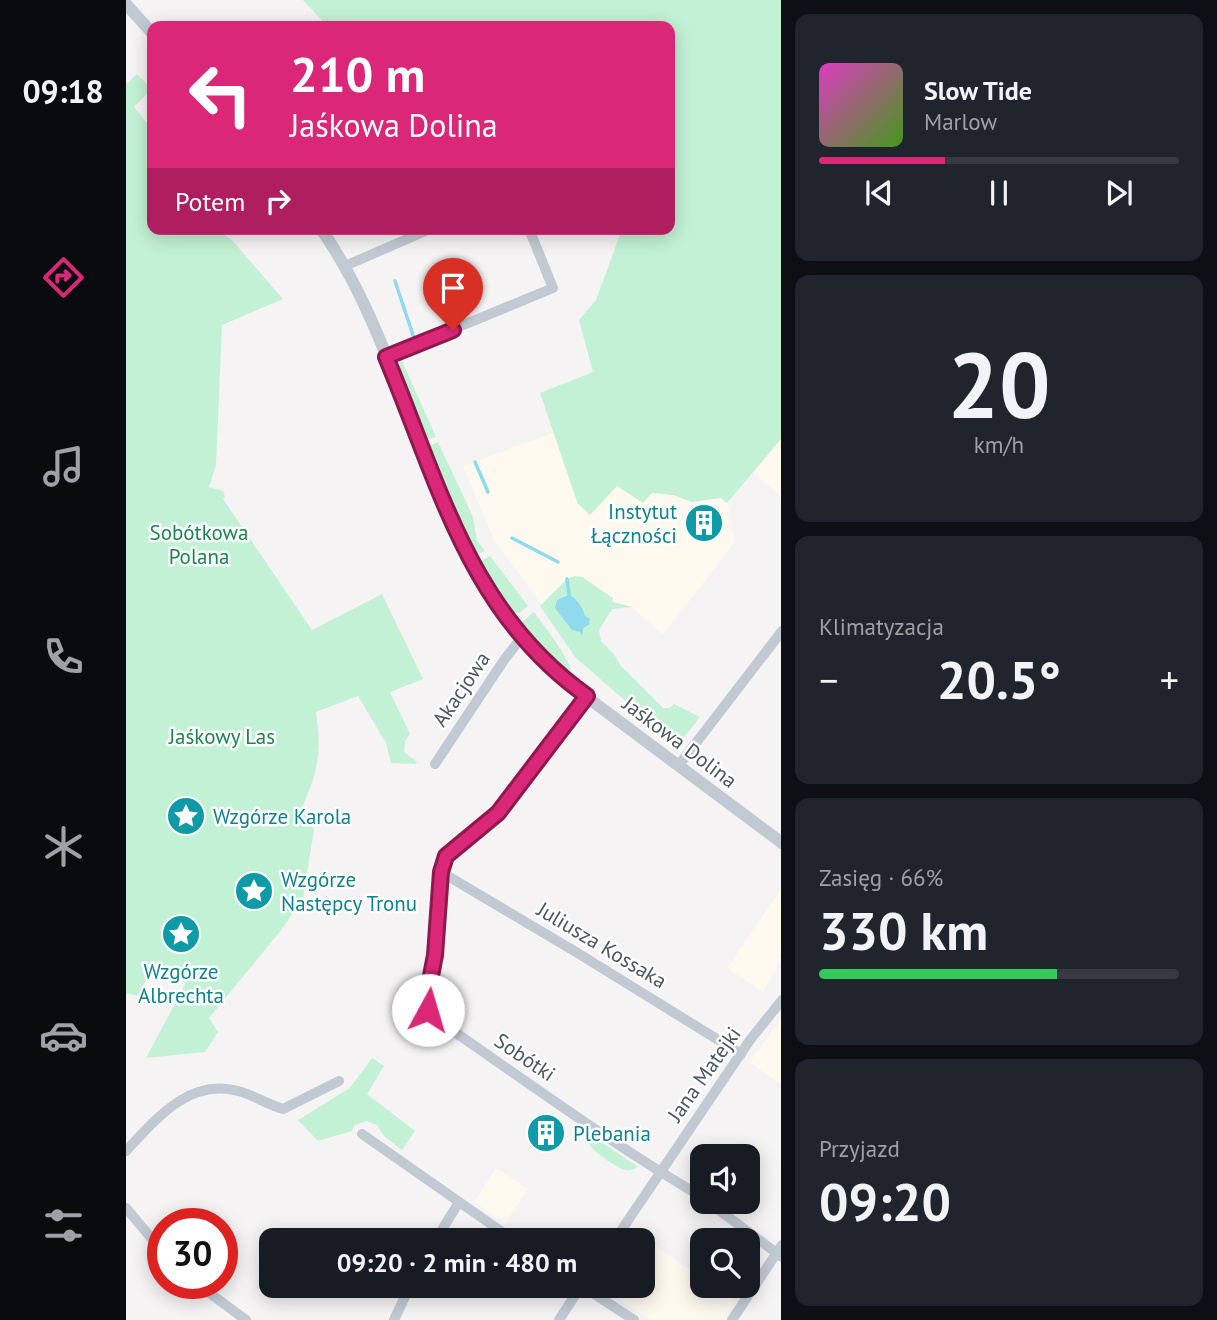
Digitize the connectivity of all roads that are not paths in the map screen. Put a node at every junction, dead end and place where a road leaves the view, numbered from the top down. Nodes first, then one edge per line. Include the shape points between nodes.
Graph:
1 (126, 4) edge
2 (147, 27) edge
3 (325, 235) edge
4 (416, 235) edge
5 (532, 235) edge
6 (345, 266) junction
7 (386, 357) junction
8 (781, 631) edge
9 (522, 637) junction
10 (587, 696) junction
11 (435, 764) dead end
12 (679, 765) junction
13 (781, 843) edge
14 (441, 872) junction
15 (781, 1000) edge
16 (741, 1054) junction
17 (339, 1081) dead end
18 (362, 1134) dead end
19 (126, 1151) edge
20 (660, 1172) junction
21 (690, 1191) edge
22 (460, 1202) junction
23 (126, 1208) edge
24 (725, 1214) edge
25 (443, 1228) edge
26 (497, 1228) edge
27 (623, 1228) edge
28 (147, 1233) edge
29 (779, 1252) edge
30 (404, 1298) edge
31 (573, 1298) edge
32 (600, 1298) edge
33 (217, 1299) edge
34 (246, 1320) edge
35 (394, 1320) edge
36 (559, 1320) edge
37 (634, 1320) edge
38 (732, 1320) edge

1 - 2 street
3 - 6 street, Jaśkowa Dolina
4 - 6 street
5 - 7 street via 554,288
6 - 7 street, Jaśkowa Dolina
7 - 9 street, Jaśkowa Dolina via 454,528 487,590
8 - 12 street
9 - 10 street, Jaśkowa Dolina
9 - 11 street, Akacjowa
10 - 12 street, Jaśkowa Dolina
10 - 14 street via 498,813 446,856
12 - 13 street, Jaśkowa Dolina
14 - 16 street, Juliusza Kossaka
14 - 20 street, Sobótki via 435,955 426,1002 429,1014
15 - 16 street, Jana Matejki
16 - 20 street, Jana Matejki
17 - 19 street via 283,1109 239,1091 202,1090 185,1096
18 - 22 street
20 - 21 street, Sobótki
20 - 27 street, Jana Matejki
22 - 25 street
22 - 26 street
23 - 28 street
24 - 29 street
29 - 38 street
30 - 35 street
31 - 36 street
32 - 37 street
33 - 34 street

